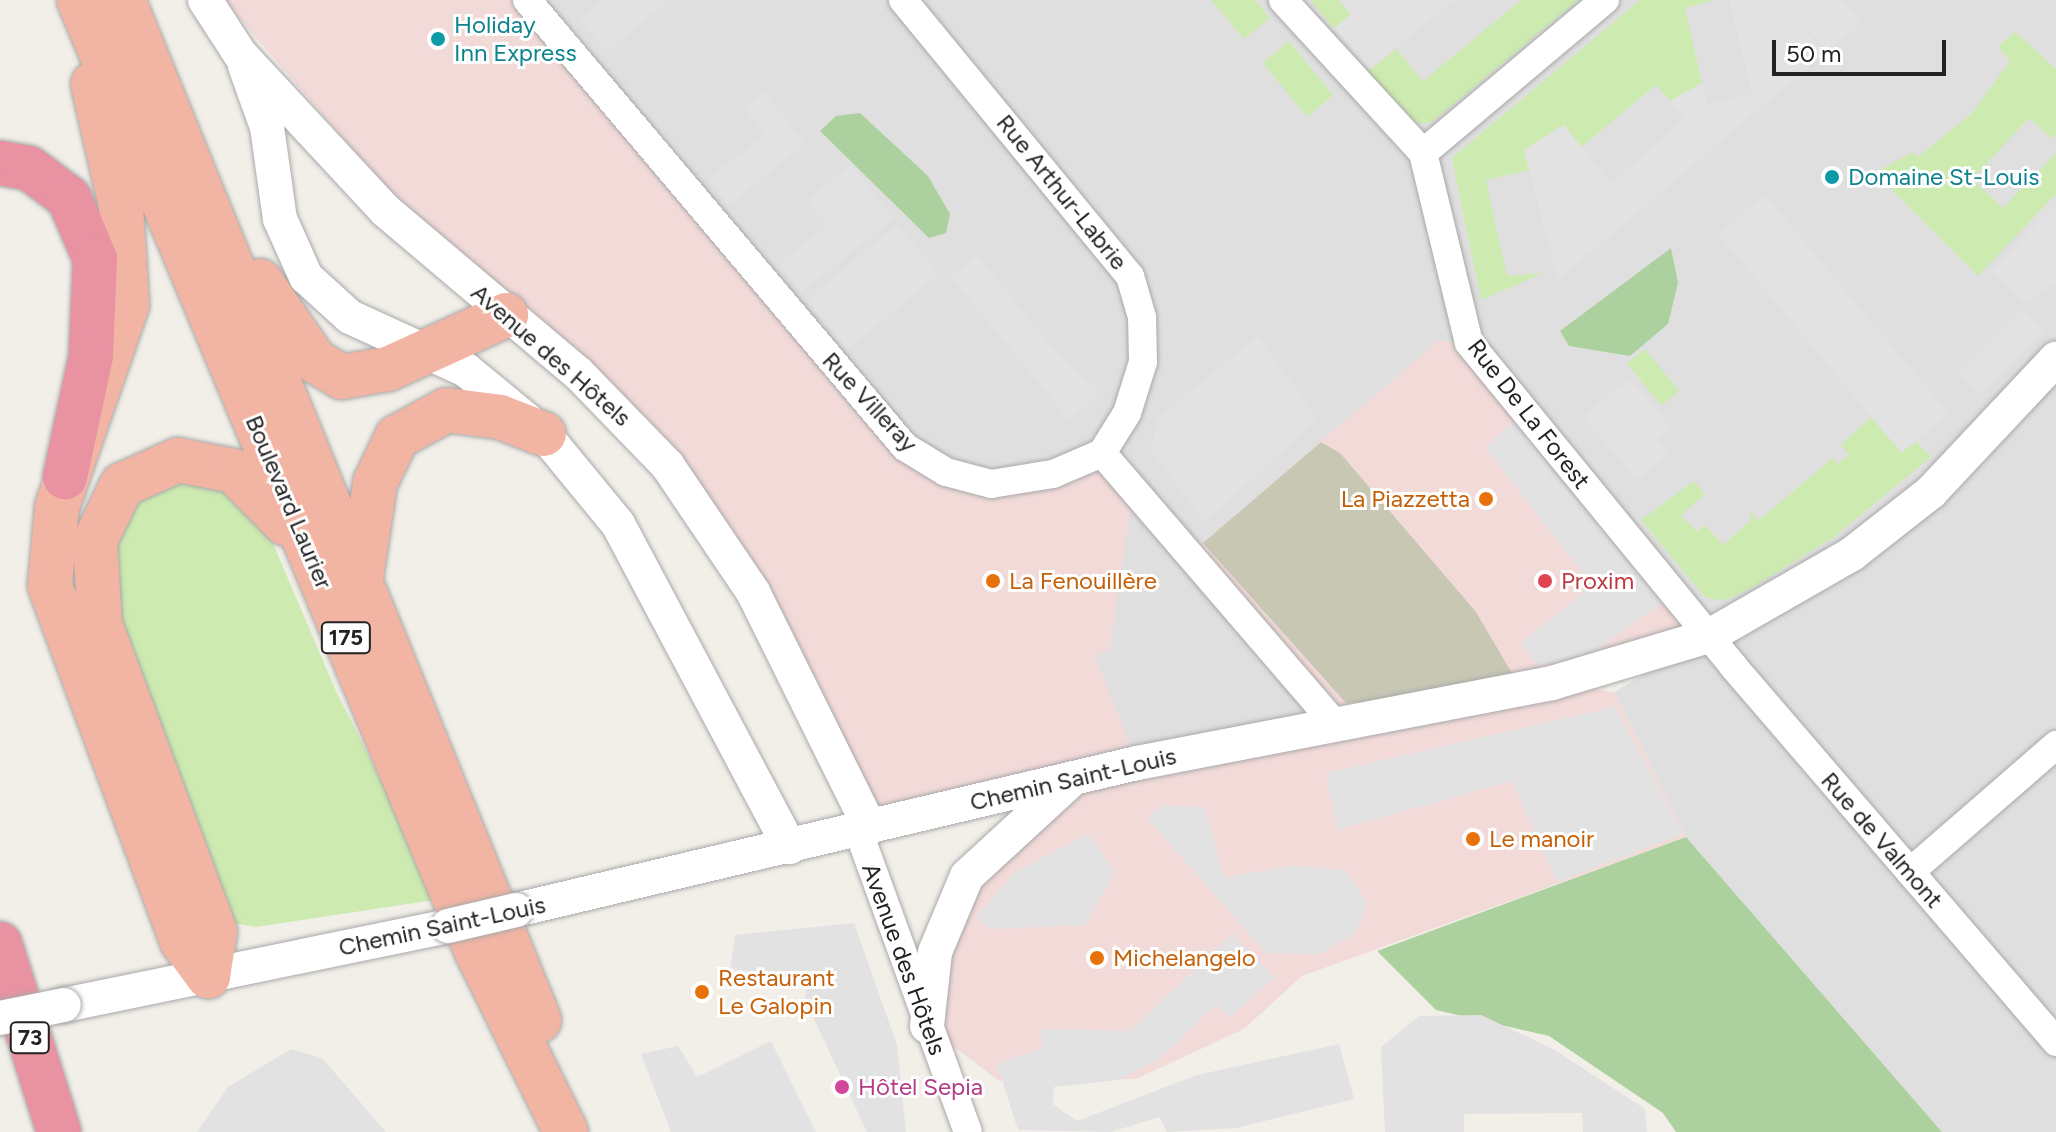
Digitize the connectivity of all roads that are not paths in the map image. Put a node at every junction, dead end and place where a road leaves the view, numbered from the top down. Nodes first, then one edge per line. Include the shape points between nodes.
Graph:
1 (76, 0) edge
2 (123, 0) edge
3 (205, 0) edge
4 (527, 0) edge
5 (903, 0) edge
6 (1283, 0) edge
7 (1605, 0) edge
8 (240, 54) junction
9 (1423, 153) junction
10 (0, 163) edge
11 (215, 216) junction
12 (506, 315) junction
13 (419, 351) junction
14 (2056, 359) edge
15 (544, 434) junction
16 (1102, 453) junction
17 (65, 477) junction
18 (311, 554) junction
19 (360, 581) junction
20 (1709, 636) junction
21 (1335, 724) junction
22 (2056, 745) edge
23 (1078, 776) junction
24 (864, 829) junction
25 (790, 847) junction
26 (1910, 872) junction
27 (0, 944) edge
28 (208, 976) junction
29 (0, 1018) edge
30 (927, 1026) junction
31 (2056, 1042) edge
32 (59, 1132) edge
33 (566, 1132) edge
34 (582, 1132) edge
35 (968, 1132) edge

1 - 17 highway via 121,206 128,271 122,333
1 - 18 highway, Boulevard Laurier / 175
2 - 11 highway, Boulevard Laurier / 175
3 - 8 street, Avenue des Hôtels
4 - 16 street, Rue Villeray via 905,447 946,472 991,484 1053,474
5 - 16 street, Rue Arthur-Labrie via 1130,276 1142,317 1143,362 1127,413
6 - 9 street
7 - 9 street
8 - 12 street, Avenue des Hôtels via 386,211
8 - 13 street, Avenue des Hôtels via 267,127 280,219 306,277 350,317
9 - 20 street, Rue De La Forest via 1469,343
10 - 17 highway via 29,168 69,198 95,259 91,356
11 - 13 highway via 328,370 365,377
11 - 19 highway, Boulevard Laurier / 175
12 - 13 highway
12 - 24 street, Avenue des Hôtels via 624,416 696,503 753,592
13 - 15 street, Avenue des Hôtels via 475,377
14 - 20 street, Chemin Saint-Louis via 1931,492 1875,537 1802,587
15 - 19 highway via 485,413 447,410 397,437 375,483
15 - 25 street, Avenue des Hôtels via 618,524
16 - 21 street
17 - 28 highway via 49,544 63,635 182,941
18 - 28 highway via 257,489 234,471 198,460 159,466 122,485 95,541 100,625 215,932
18 - 33 highway, Boulevard Laurier / 175 via 477,952
19 - 34 highway, Boulevard Laurier / 175
20 - 21 street, Chemin Saint-Louis via 1552,683
20 - 26 street, Rue de Valmont
21 - 23 street, Chemin Saint-Louis
22 - 26 street
23 - 24 street, Chemin Saint-Louis
23 - 30 street via 967,876 935,952
24 - 25 street, Chemin Saint-Louis
24 - 30 street, Avenue des Hôtels
25 - 28 street, Chemin Saint-Louis, bridge
26 - 31 street, Rue de Valmont
27 - 32 highway, 73
28 - 29 street, Chemin Saint-Louis, bridge
30 - 35 street, Avenue des Hôtels

